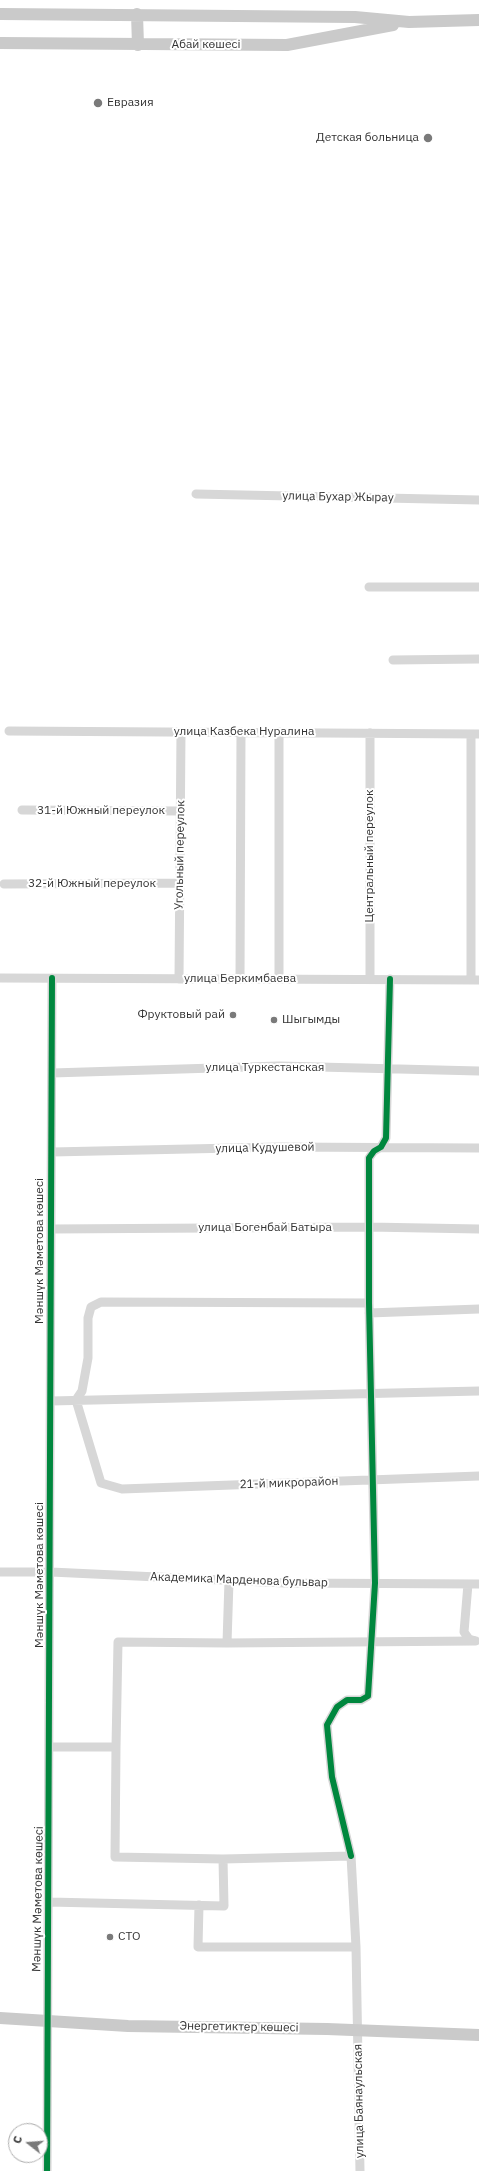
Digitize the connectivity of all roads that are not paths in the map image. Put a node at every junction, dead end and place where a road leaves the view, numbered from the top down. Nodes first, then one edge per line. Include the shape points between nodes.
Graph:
1 (0, 14) edge
2 (137, 14) junction
3 (355, 17) junction
4 (479, 20) edge
5 (409, 22) junction
6 (357, 32) junction
7 (0, 43) edge
8 (138, 45) junction
9 (196, 494) dead end
10 (479, 500) edge
11 (369, 587) dead end
12 (479, 587) edge
13 (479, 659) edge
14 (393, 660) dead end
15 (8, 731) dead end
16 (181, 732) junction
17 (241, 732) junction
18 (279, 732) junction
19 (370, 733) junction
20 (475, 734) edge
21 (22, 810) dead end
22 (180, 811) junction
23 (180, 883) junction
24 (4, 884) dead end
25 (0, 978) edge
26 (52, 978) junction
27 (179, 979) junction
28 (240, 979) junction
29 (279, 979) junction
30 (370, 979) junction
31 (390, 979) junction
32 (475, 980) edge
33 (387, 1069) junction
34 (479, 1071) edge
35 (52, 1073) junction
36 (381, 1147) junction
37 (479, 1148) edge
38 (52, 1152) junction
39 (369, 1227) junction
40 (52, 1229) junction
41 (479, 1229) edge
42 (369, 1303) junction
43 (479, 1309) edge
44 (369, 1313) junction
45 (479, 1391) edge
46 (371, 1394) junction
47 (76, 1400) junction
48 (51, 1401) junction
49 (479, 1476) edge
50 (372, 1480) junction
51 (0, 1572) edge
52 (51, 1572) junction
53 (229, 1581) junction
54 (375, 1583) junction
55 (468, 1584) junction
56 (479, 1584) edge
57 (370, 1641) junction
58 (477, 1641) edge
59 (227, 1643) junction
60 (50, 1747) junction
61 (116, 1747) junction
62 (351, 1856) junction
63 (223, 1859) junction
64 (49, 1902) junction
65 (200, 1905) junction
66 (356, 1947) junction
67 (0, 2018) edge
68 (48, 2021) junction
69 (358, 2031) junction
70 (479, 2035) edge
71 (47, 2171) edge
72 (360, 2171) edge

1 - 2 main road, Абай көшесі
2 - 3 main road, Абай көшесі
2 - 8 main road
3 - 5 main road, Абай көшесі
3 - 6 main road via 358,24
4 - 5 main road, Абай көшесі
5 - 6 main road, Абай көшесі
6 - 8 main road, Абай көшесі via 287,45
7 - 8 main road, Абай көшесі
9 - 10 street, улица Бухар Жырау
11 - 12 street
13 - 14 street
15 - 16 street, улица Казбека Нуралина
16 - 17 street, улица Казбека Нуралина
16 - 22 street, Угольный переулок
17 - 18 street, улица Казбека Нуралина
17 - 28 street
18 - 19 street, улица Казбека Нуралина
18 - 29 street
19 - 20 street, улица Казбека Нуралина
19 - 30 street, Центральный переулок
20 - 32 street
21 - 22 street, 31-й Южный переулок
22 - 23 street, Угольный переулок
23 - 24 street, 32-й Южный переулок
23 - 27 street, Угольный переулок
25 - 26 street, улица Беркимбаева
26 - 27 street, улица Беркимбаева
26 - 35 street, Мәншүк Мәметова көшесі
27 - 28 street, улица Беркимбаева
28 - 29 street, улица Беркимбаева
29 - 30 street, улица Беркимбаева
30 - 31 street, улица Беркимбаева
31 - 32 street, улица Беркимбаева
31 - 33 street
33 - 34 street, улица Туркестанская
33 - 35 street, улица Туркестанская via 279,1066
33 - 36 street via 386,1138
35 - 38 street, Мәншүк Мәметова көшесі
36 - 37 street, улица Кудушевой
36 - 38 street, улица Кудушевой
36 - 39 street via 374,1150 369,1158
38 - 40 street, Мәншүк Мәметова көшесі
39 - 40 street, улица Богенбай Батыра
39 - 41 street, улица Богенбай Батыра
39 - 42 street
40 - 48 street, Мәншүк Мәметова көшесі
42 - 44 street
42 - 47 street via 101,1302 91,1307 88,1318 88,1358 82,1391
43 - 44 street
44 - 46 street
45 - 46 street
46 - 47 street
46 - 50 street
47 - 48 street
47 - 50 street, 21-й микрорайон via 101,1483 122,1489
48 - 52 street, Мәншүк Мәметова көшесі
49 - 50 street, 21-й микрорайон
50 - 54 street
51 - 52 street, Академика Марденова бульвар
52 - 53 street, Академика Марденова бульвар
52 - 60 street, Мәншүк Мәметова көшесі
53 - 54 street, Академика Марденова бульвар
53 - 59 street
54 - 55 street, Академика Марденова бульвар
54 - 57 street
55 - 56 street, Академика Марденова бульвар
55 - 58 street via 464,1632 469,1639
57 - 58 street
57 - 59 street
57 - 62 street, улица Баянаульская via 368,1696 362,1700 347,1700 337,1707 327,1725 332,1777
59 - 61 street via 118,1642
60 - 61 street
60 - 64 street, Мәншүк Мәметова көшесі
61 - 63 street via 115,1857
62 - 63 street
62 - 66 street, улица Баянаульская
63 - 65 street via 224,1906
64 - 65 street
64 - 68 street, Мәншүк Мәметова көшесі
65 - 66 street via 198,1947
66 - 69 street, улица Баянаульская
67 - 68 main road, Энергетиктер көшесі
68 - 69 main road, Энергетиктер көшесі via 128,2026
68 - 71 street, Мәншүк Мәметова көшесі
69 - 70 main road, Энергетиктер көшесі
69 - 72 street, улица Баянаульская

